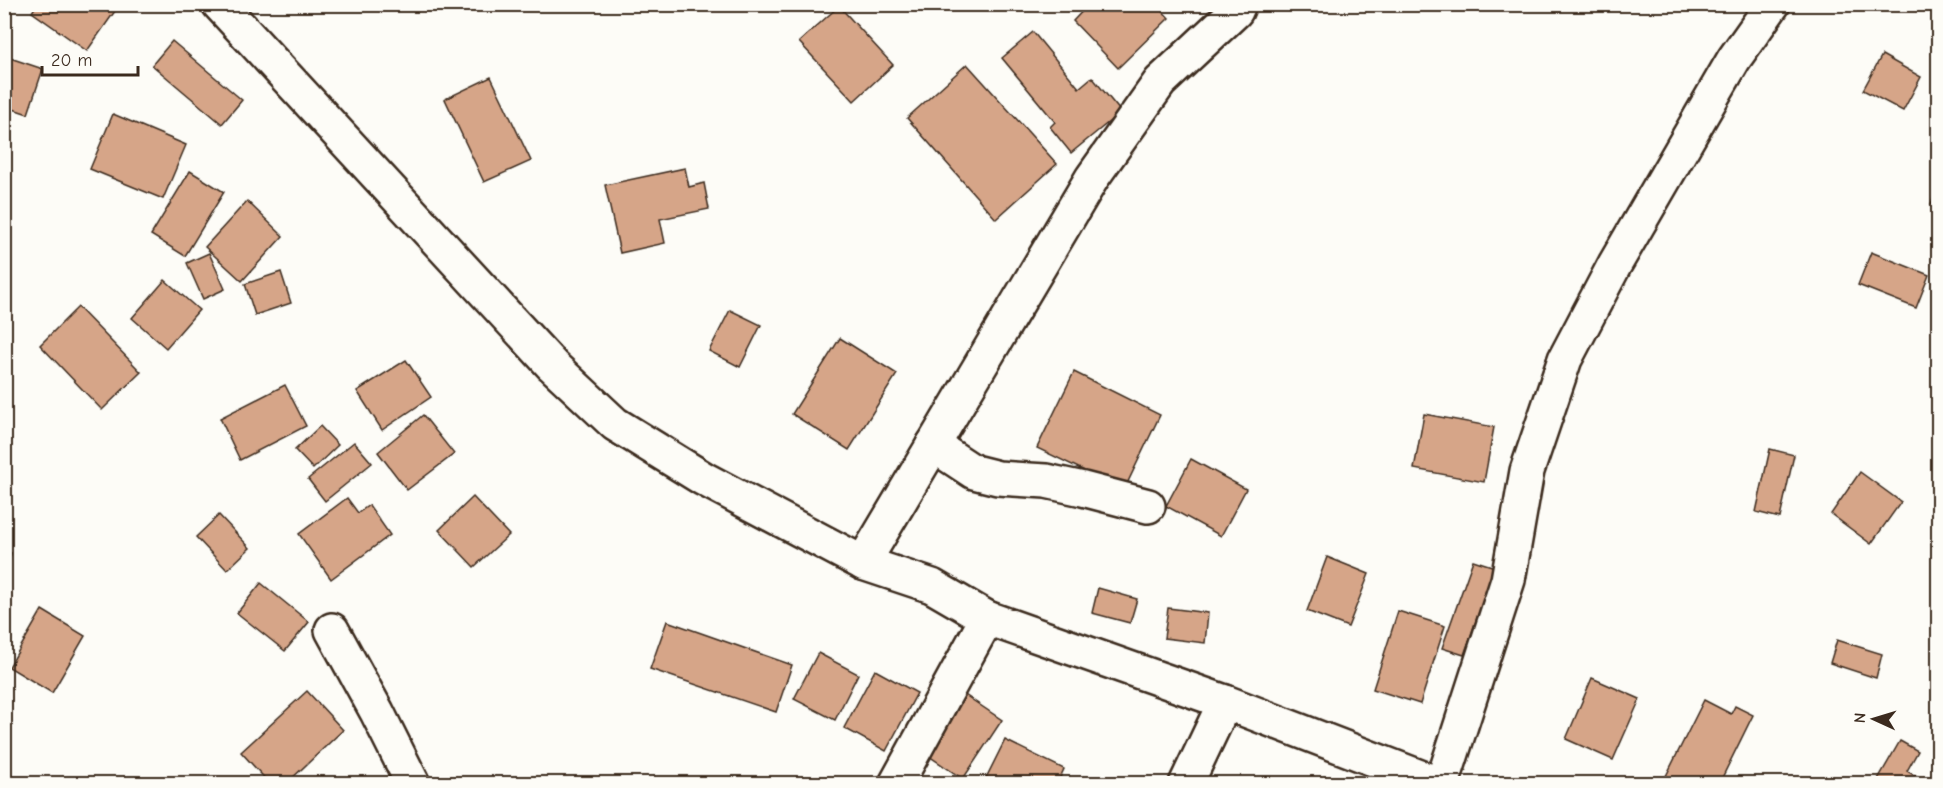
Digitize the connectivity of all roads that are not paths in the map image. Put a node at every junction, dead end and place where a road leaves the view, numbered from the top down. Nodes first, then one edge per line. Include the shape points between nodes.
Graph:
1 (219, 4) edge
2 (1239, 4) edge
3 (1773, 4) edge
4 (933, 445) junction
5 (1148, 506) dead end
6 (863, 563) junction
7 (987, 618) junction
8 (332, 630) dead end
9 (1224, 702) junction
10 (413, 783) edge
11 (896, 783) edge
12 (1186, 783) edge
13 (1440, 783) edge

1 - 6 street via 552,365 615,424 704,479
2 - 4 street via 1160,82 1092,178
3 - 13 street via 1734,59 1615,264 1565,359 1527,471 1508,580
4 - 5 street via 975,472 1046,481
4 - 6 street
6 - 7 street via 932,586
7 - 9 street
7 - 11 street
8 - 10 street
9 - 12 street
9 - 13 street

